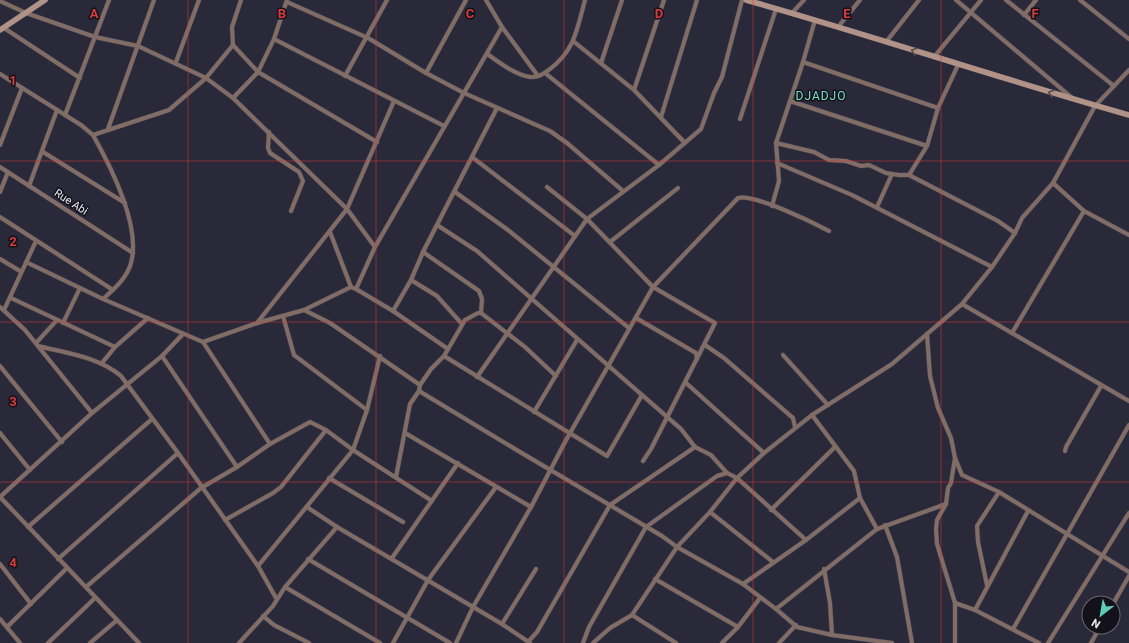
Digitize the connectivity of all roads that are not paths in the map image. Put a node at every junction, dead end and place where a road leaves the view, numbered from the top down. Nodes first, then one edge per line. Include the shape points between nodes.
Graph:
1 (45, 0) edge
2 (108, 0) edge
3 (154, 0) edge
4 (199, 0) edge
5 (241, 0) edge
6 (387, 0) edge
7 (466, 0) edge
8 (486, 0) edge
9 (585, 0) edge
10 (622, 0) edge
11 (664, 0) edge
12 (697, 0) edge
13 (742, 0) edge
14 (746, 0) edge
15 (804, 0) edge
16 (860, 0) edge
17 (919, 0) edge
18 (956, 0) edge
19 (981, 0) edge
20 (1006, 0) edge
21 (1036, 0) edge
22 (1080, 0) edge
23 (0, 1) edge
24 (287, 1) edge
25 (754, 1) edge
26 (776, 9) junction
27 (971, 12) junction
28 (26, 13) junction
29 (792, 13) junction
30 (1024, 15) junction
31 (815, 20) junction
32 (502, 26) junction
33 (838, 27) junction
34 (2, 29) edge
35 (95, 37) junction
36 (368, 38) junction
37 (274, 39) junction
38 (1129, 39) edge
39 (573, 41) junction
40 (886, 42) junction
41 (233, 45) junction
42 (138, 46) junction
43 (487, 54) junction
44 (934, 57) junction
45 (176, 62) junction
46 (803, 62) junction
47 (602, 63) junction
48 (958, 65) junction
49 (1129, 70) edge
50 (258, 72) junction
51 (426, 73) junction
52 (546, 73) junction
53 (0, 74) edge
54 (345, 76) junction
55 (538, 76) junction
56 (80, 78) junction
57 (206, 78) junction
58 (1114, 86) junction
59 (22, 88) junction
60 (634, 90) junction
61 (464, 93) junction
62 (233, 98) junction
63 (1074, 100) junction
64 (394, 101) junction
65 (790, 102) junction
66 (1095, 106) junction
67 (497, 108) junction
68 (938, 108) junction
69 (57, 110) junction
70 (65, 115) junction
71 (1129, 115) edge
72 (661, 117) junction
73 (740, 119) dead end
74 (444, 126) junction
75 (108, 129) junction
76 (269, 132) junction
77 (93, 135) junction
78 (377, 142) junction
79 (686, 143) junction
80 (776, 143) junction
81 (0, 145) edge
82 (927, 146) junction
83 (43, 152) junction
84 (472, 157) junction
85 (777, 162) junction
86 (659, 166) junction
87 (0, 167) edge
88 (8, 172) junction
89 (892, 174) junction
90 (909, 175) junction
91 (1053, 183) junction
92 (29, 186) junction
93 (547, 187) dead end
94 (678, 188) dead end
95 (623, 191) junction
96 (0, 192) edge
97 (455, 192) junction
98 (125, 203) junction
99 (772, 206) junction
100 (347, 208) junction
101 (877, 208) junction
102 (1084, 211) junction
103 (291, 212) dead end
104 (0, 217) edge
105 (587, 219) junction
106 (437, 225) junction
107 (829, 231) dead end
108 (330, 232) junction
109 (1015, 233) junction
110 (1129, 235) edge
111 (575, 236) junction
112 (36, 241) junction
113 (610, 242) junction
114 (375, 247) junction
115 (423, 252) junction
116 (133, 253) junction
117 (0, 259) edge
118 (26, 262) junction
119 (555, 266) junction
120 (992, 267) junction
121 (20, 271) junction
122 (411, 280) junction
123 (350, 287) junction
124 (652, 287) junction
125 (80, 288) junction
126 (356, 288) junction
127 (113, 290) junction
128 (11, 298) junction
129 (103, 299) junction
130 (532, 300) junction
131 (962, 304) junction
132 (2, 309) edge
133 (304, 310) junction
134 (393, 311) junction
135 (481, 314) junction
136 (284, 316) junction
137 (148, 318) junction
138 (636, 318) junction
139 (57, 320) junction
140 (63, 323) junction
141 (257, 323) junction
142 (462, 324) junction
143 (629, 328) junction
144 (508, 333) junction
145 (1012, 333) junction
146 (927, 334) junction
147 (182, 335) junction
148 (577, 340) junction
149 (203, 342) junction
150 (37, 344) junction
151 (705, 345) junction
152 (115, 347) junction
153 (448, 349) junction
154 (783, 355) dead end
155 (162, 356) junction
156 (380, 356) junction
157 (444, 356) junction
158 (697, 359) junction
159 (102, 363) junction
160 (609, 365) junction
161 (0, 366) edge
162 (556, 376) junction
163 (477, 377) junction
164 (685, 382) junction
165 (127, 384) junction
166 (420, 385) junction
167 (1101, 386) junction
168 (419, 391) junction
169 (642, 395) junction
170 (1129, 401) edge
171 (828, 405) junction
172 (367, 410) junction
173 (534, 412) junction
174 (92, 413) junction
175 (812, 415) junction
176 (666, 416) junction
177 (152, 419) junction
178 (1129, 425) edge
179 (795, 427) junction
180 (326, 430) junction
181 (0, 433) edge
182 (405, 433) junction
183 (570, 434) junction
184 (62, 442) junction
185 (270, 444) junction
186 (695, 447) junction
187 (836, 447) junction
188 (353, 450) junction
189 (1065, 451) dead end
190 (178, 453) junction
191 (764, 453) junction
192 (955, 458) junction
193 (643, 461) dead end
194 (458, 463) junction
195 (237, 467) junction
196 (30, 470) junction
197 (551, 470) junction
198 (727, 473) junction
199 (962, 475) junction
200 (396, 477) junction
201 (330, 478) junction
202 (737, 478) junction
203 (951, 483) junction
204 (496, 487) junction
205 (201, 488) junction
206 (999, 492) junction
207 (0, 497) edge
208 (860, 498) junction
209 (432, 501) junction
210 (946, 504) junction
211 (610, 505) junction
212 (307, 506) junction
213 (531, 507) junction
214 (771, 510) junction
215 (1028, 511) junction
216 (710, 512) junction
217 (1129, 513) edge
218 (225, 520) junction
219 (1127, 521) edge
220 (403, 522) dead end
221 (885, 525) junction
222 (28, 527) junction
223 (337, 527) junction
224 (646, 527) junction
225 (877, 529) junction
226 (1067, 534) junction
227 (806, 540) junction
228 (677, 547) junction
229 (1102, 555) junction
230 (392, 558) junction
231 (58, 559) junction
232 (308, 559) junction
233 (773, 562) junction
234 (0, 564) edge
235 (258, 566) junction
236 (67, 568) junction
237 (536, 569) dead end
238 (824, 569) junction
239 (1129, 572) edge
240 (1129, 576) edge
241 (655, 579) junction
242 (428, 580) junction
243 (743, 584) junction
244 (987, 586) junction
245 (86, 587) junction
246 (285, 587) junction
247 (1118, 595) edge
248 (95, 598) junction
249 (276, 598) junction
250 (760, 598) junction
251 (955, 603) junction
252 (31, 604) junction
253 (472, 607) junction
254 (776, 608) junction
255 (975, 610) junction
256 (632, 615) junction
257 (264, 616) junction
258 (407, 616) junction
259 (0, 619) edge
260 (116, 621) junction
261 (502, 624) junction
262 (796, 625) junction
263 (7, 627) junction
264 (738, 627) junction
265 (1013, 629) junction
266 (832, 635) junction
267 (860, 641) edge
268 (529, 642) edge
269 (596, 642) edge
270 (20, 643) edge
271 (48, 643) edge
272 (90, 643) edge
273 (139, 643) edge
274 (239, 643) edge
275 (309, 643) edge
276 (380, 643) edge
277 (393, 643) edge
278 (450, 643) edge
279 (456, 643) edge
280 (583, 643) edge
281 (676, 643) edge
282 (722, 643) edge
283 (779, 643) edge
284 (892, 643) edge
285 (912, 643) edge
286 (955, 643) edge
287 (1039, 643) edge
288 (1048, 643) edge

1 - 28 main road
2 - 35 street
3 - 42 street
4 - 45 street
5 - 41 street via 232,27
6 - 36 street
7 - 51 street
8 - 32 street
9 - 39 street
10 - 47 street
11 - 60 street
12 - 72 street
13 - 79 street via 722,77 703,124
14 - 25 main road
15 - 29 street
16 - 33 street
17 - 40 street
18 - 27 street
19 - 27 street
20 - 30 street
21 - 30 street
22 - 38 street
23 - 28 street
24 - 36 street
24 - 37 street
25 - 26 main road
26 - 29 main road
26 - 73 street
27 - 44 street
27 - 63 street
28 - 34 main road
28 - 35 street
29 - 31 main road
30 - 58 street
31 - 33 main road
31 - 46 street
32 - 43 street
32 - 55 street
33 - 40 main road
34 - 56 street
35 - 42 street
35 - 56 street
36 - 51 street
36 - 54 street
37 - 50 street
37 - 54 street
39 - 47 street
39 - 52 street via 565,56
44 -> 40 main road
41 - 50 street
41 - 57 street
42 - 45 street
42 - 75 street
43 - 55 street via 524,75
43 - 61 street
44 - 48 main road
45 - 57 street
46 - 65 street
46 - 68 street
47 - 60 street
63 -> 48 main road
48 - 68 street
49 - 58 street
50 - 62 street
50 - 78 street
51 - 61 street
52 - 55 street
52 - 86 street
53 - 59 street
54 - 64 street
56 - 70 street
57 - 62 street
57 - 75 street via 170,110
58 - 66 street
59 - 69 street
59 - 81 street
60 - 72 street
61 - 67 street
61 - 74 street
62 - 76 street
63 - 66 main road
64 - 74 street
64 - 78 street
65 - 80 street
65 - 82 street
66 - 71 main road
66 - 91 street
67 - 84 street
67 - 95 street via 550,131
68 - 82 street
69 - 70 street
69 - 83 street
70 - 77 street
72 - 79 street
74 - 114 street
75 - 77 street
76 - 100 street
76 - 103 street via 270,153 299,172 302,177
77 - 98 street via 110,166
78 - 100 street
79 - 86 street
80 - 85 street
80 - 89 street via 814,152 829,160 869,165
82 - 90 street
83 - 92 street
83 - 98 street
84 - 97 street
84 - 111 street
85 - 99 street via 779,181
85 - 101 street
86 - 95 street
87 - 88 street, Rue Abi
88 - 92 street, Rue Abi
88 - 96 street
89 - 90 street
89 - 101 street
90 - 109 street via 998,221
91 - 102 street
91 - 109 street via 1022,218
92 - 116 street, Rue Abi
93 - 105 street
94 - 113 street
95 - 105 street
97 - 106 street
97 - 119 street
98 - 116 street
99 - 107 street
99 - 124 street via 747,198 735,199
100 - 108 street
100 - 114 street
101 - 120 street
102 - 110 street
102 - 145 street
104 - 112 street
105 - 111 street
105 - 113 street
106 - 115 street
106 - 130 street via 477,251
108 - 123 street
108 - 141 street
109 - 120 street
111 - 119 street
112 - 118 street
112 - 127 street
113 - 124 street
114 - 126 street
115 - 122 street
115 - 135 street via 479,291 482,299
116 - 127 street via 126,276
117 - 121 street
118 - 121 street
118 - 125 street
119 - 130 street
119 - 143 street
120 - 131 street
121 - 128 street
122 - 134 street
122 - 142 street via 437,296
123 - 126 street
123 - 133 street
124 - 138 street
124 - 151 street via 714,321 715,326
125 - 129 street
125 - 140 street
126 - 134 street
127 - 129 street
128 - 132 street
128 - 139 street
129 - 137 street
130 - 144 street
130 - 148 street via 560,322
131 - 145 street
131 - 146 street
132 - 150 street via 18,322
133 - 136 street
133 - 156 street via 330,323
134 - 153 street
135 - 142 street via 465,320
135 - 144 street
136 - 141 street
136 - 172 street via 294,355
137 - 147 street
137 - 152 street
138 - 143 street
138 - 158 street via 696,353
139 - 140 street
139 - 150 street
140 - 152 street
141 - 149 street
142 - 153 street
143 - 160 street
144 - 162 street
144 - 163 street
145 - 167 street
146 - 171 street via 892,364
146 - 192 street via 930,376 938,408 951,438
147 - 149 street
147 - 155 street
148 - 160 street
148 - 162 street
149 - 185 street
150 - 159 street
150 - 174 street
151 - 158 street
151 - 179 street via 724,358 792,418
152 - 159 street
153 - 157 street
154 - 171 street
155 - 165 street
155 - 195 street
156 - 166 street
156 - 172 street
157 - 163 street
157 - 166 street
158 - 164 street
159 - 165 street via 112,368
160 - 169 street
160 - 183 street
161 - 184 street
162 - 173 street
163 - 173 street
164 - 176 street
164 - 191 street
165 - 174 street
165 - 177 street
166 - 168 street
167 - 170 street
167 - 189 street
168 - 182 street via 410,404
168 - 197 street
169 - 176 street
169 - 183 street via 607,456
171 - 175 street
172 - 188 street
173 - 183 street
174 - 184 street
175 - 179 street
175 - 187 street
176 - 186 street via 681,429
176 - 193 street
177 - 190 street
177 - 222 street
178 - 226 street
179 - 191 street
180 - 185 street via 310,422
180 - 188 street
180 - 218 street via 281,487
181 - 196 street
182 - 194 street
182 - 200 street
183 - 197 street
184 - 196 street
185 - 195 street
186 - 198 street via 712,455
186 - 211 street
187 - 208 street via 854,471
187 - 214 street
188 - 200 street
188 - 201 street
190 - 205 street
190 - 231 street
191 - 202 street
192 - 199 street
192 - 203 street
194 - 204 street
194 - 209 street
195 - 205 street
196 - 207 street
197 - 211 street
197 - 213 street
198 - 202 street
198 - 224 street via 717,476
199 - 203 street via 955,476
199 - 206 street
200 - 209 street
201 - 212 street
201 - 220 street
202 - 214 street
202 - 216 street
203 - 210 street
204 - 213 street
204 - 242 street
205 - 218 street
205 - 245 street
206 - 215 street
206 - 244 street via 977,526
207 - 222 street
208 - 225 street
208 - 227 street
209 - 230 street
210 - 221 street
210 - 251 street via 937,520 937,536
211 - 224 street
211 - 268 street
212 - 223 street
212 - 235 street
213 - 253 street
214 - 227 street
215 - 226 street
215 - 244 street
216 - 228 street
216 - 233 street
217 - 219 street
218 - 235 street
219 - 229 street
221 - 225 street
221 - 285 street via 897,557
222 - 231 street
223 - 230 street
223 - 232 street
224 - 228 street
224 - 280 street via 589,627
225 - 238 street
226 - 229 street
226 - 265 street
227 - 233 street
228 - 241 street
228 - 243 street
229 - 239 street
229 - 288 street
230 - 242 street
231 - 236 street
232 - 246 street
232 - 258 street
233 - 243 street
234 - 252 street
235 - 249 street
236 - 245 street
236 - 252 street
237 - 261 street
238 - 254 street
238 - 266 street
240 - 247 street
241 - 256 street
241 - 264 street
242 - 253 street
242 - 258 street
243 - 250 street
244 - 255 street
245 - 248 street
246 - 249 street
246 - 276 street
248 - 260 street
248 - 271 street
249 - 257 street
250 - 254 street
250 - 264 street
251 - 255 street
251 - 286 street
252 - 263 street
253 - 261 street
253 - 279 street
254 - 262 street
255 - 265 street
256 - 269 street via 610,628
256 - 281 street
257 - 274 street
257 - 275 street via 274,625
258 - 277 street
258 - 278 street
259 - 263 street
260 - 272 street
260 - 273 street
261 - 268 street
262 - 266 street
262 - 283 street
263 - 270 street
264 - 282 street
265 - 287 street
266 - 267 street
267 - 284 street

